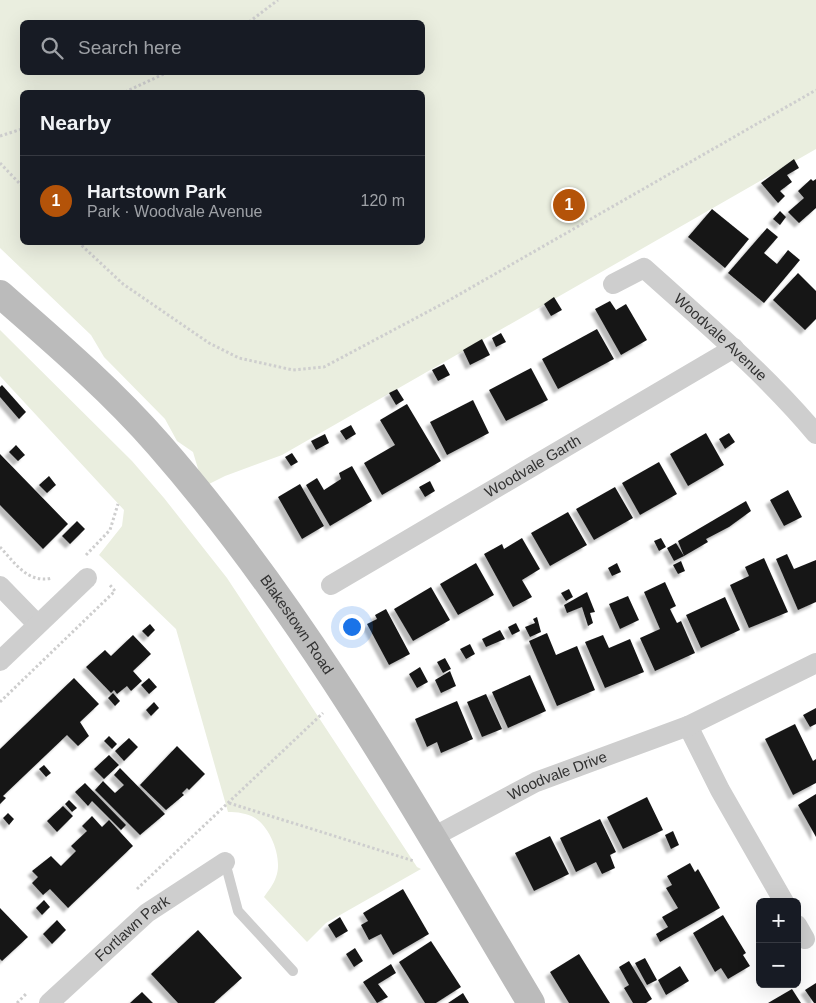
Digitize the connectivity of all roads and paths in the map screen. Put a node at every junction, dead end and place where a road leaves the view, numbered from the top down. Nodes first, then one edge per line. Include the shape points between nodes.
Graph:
1 (278, 0) edge
2 (252, 20) edge
3 (162, 75) edge
4 (129, 90) edge
5 (816, 90) edge
6 (20, 130) edge
7 (0, 136) edge
8 (0, 163) edge
9 (20, 184) edge
10 (81, 245) edge
11 (613, 284) dead end
12 (0, 294) edge
13 (734, 348) junction
14 (816, 434) edge
15 (118, 504) dead end
16 (0, 547) edge
17 (84, 558) dead end
18 (57, 576) dead end
19 (87, 578) dead end
20 (331, 585) dead end
21 (0, 586) edge
22 (85, 620) dead end
23 (37, 624) junction
24 (0, 661) edge
25 (816, 663) edge
26 (344, 697) junction
27 (0, 702) edge
28 (688, 726) junction
29 (228, 802) junction
30 (436, 842) junction
31 (225, 862) joint
32 (133, 893) dead end
33 (782, 898) edge
34 (293, 971) dead end
35 (30, 990) dead end
36 (17, 1003) edge
37 (49, 1003) edge
38 (531, 1003) edge

1 - 2 path
3 - 4 path
5 - 10 path via 446,302 324,367 293,370 239,358 209,343 123,284
6 - 7 path
8 - 9 path
11 - 13 street, Woodvale Avenue via 644,268
12 - 26 street, Blakestown Road via 93,377 158,444 267,584
13 - 14 street, Woodvale Avenue via 788,401
13 - 20 street, Woodvale Garth
15 - 17 path via 110,530
16 - 18 path via 28,576 43,580
19 - 23 street
21 - 23 street
22 - 27 path
23 - 24 street
25 - 28 street, Woodvale Drive
26 - 29 path
26 - 30 street, Blakestown Road
28 - 30 street, Woodvale Drive via 536,782
28 - 33 street via 720,790
29 - 30 path via 414,861
29 - 32 path
30 - 38 street, Blakestown Road
31 - 34 lane via 238,911
31 - 37 street, Fortlawn Park via 147,913
35 - 36 path

